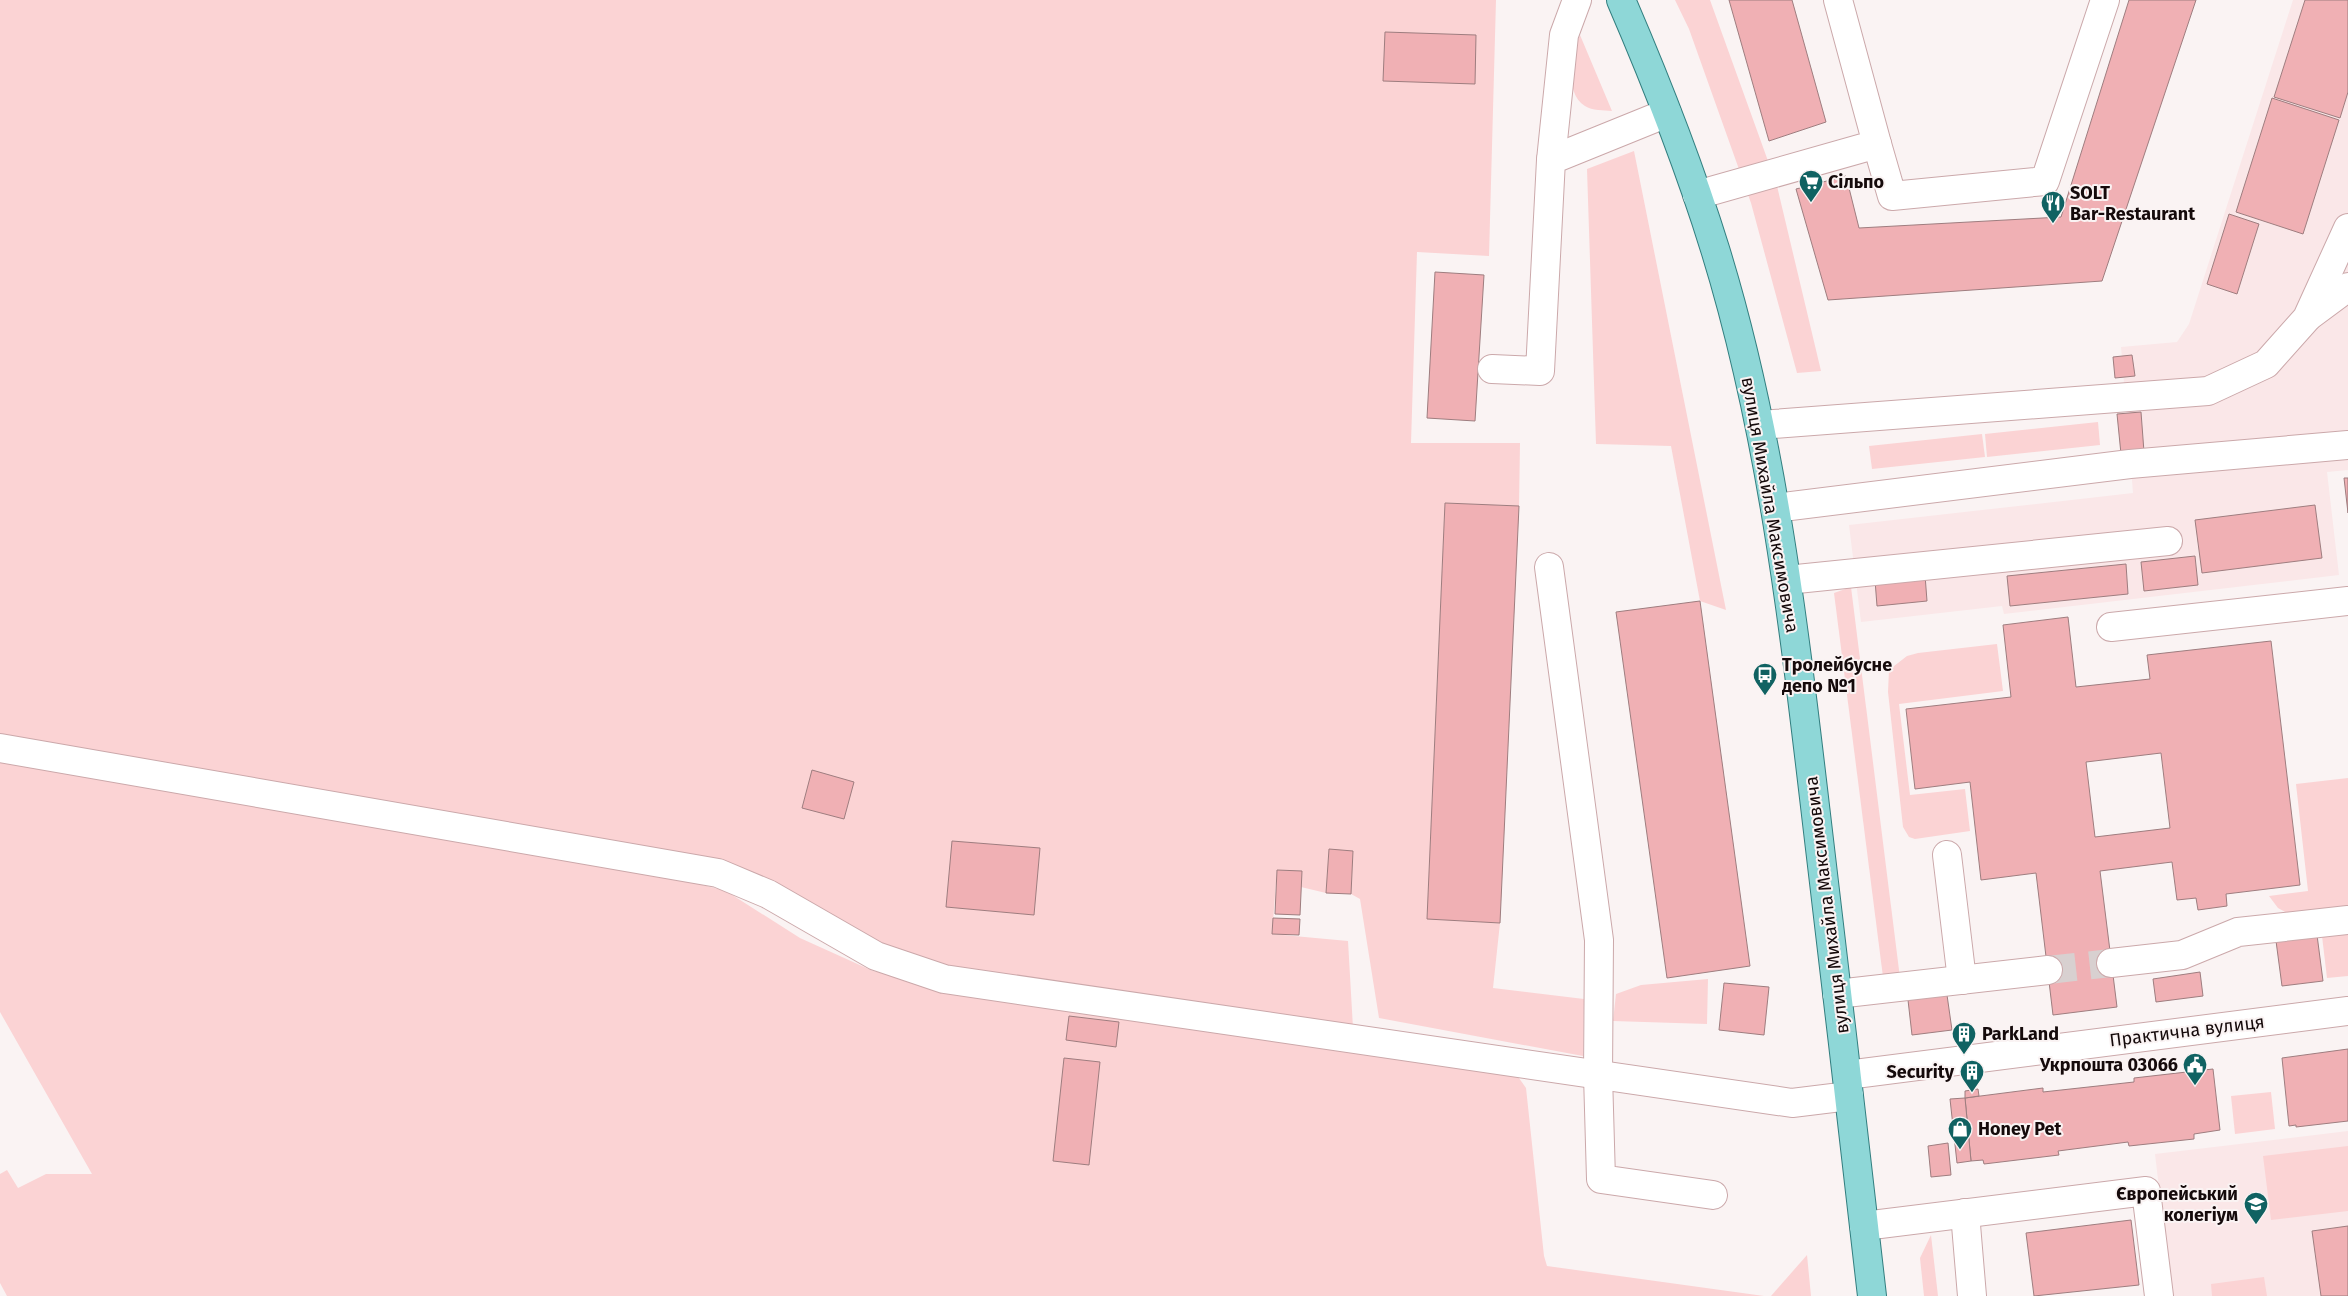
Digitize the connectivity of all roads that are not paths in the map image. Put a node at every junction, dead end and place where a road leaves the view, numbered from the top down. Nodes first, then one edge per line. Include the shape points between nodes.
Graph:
1 (1578, 0) edge
2 (1621, 0) edge
3 (1838, 0) edge
4 (2105, 0) edge
5 (1667, 113) junction
6 (1877, 144) junction
7 (1552, 160) junction
8 (1697, 195) junction
9 (2348, 228) edge
10 (2348, 287) edge
11 (2307, 318) junction
12 (1492, 369) dead end
13 (1760, 425) junction
14 (2348, 445) edge
15 (1775, 508) junction
16 (2168, 541) dead end
17 (1549, 567) dead end
18 (1787, 580) junction
19 (2348, 601) edge
20 (2110, 627) dead end
21 (0, 748) edge
22 (1947, 855) dead end
23 (2348, 920) edge
24 (2111, 963) tunnel mouth
25 (2048, 970) tunnel mouth
26 (1962, 980) junction
27 (1837, 994) junction
28 (2348, 1011) edge
29 (1598, 1075) junction
30 (1848, 1085) junction
31 (1713, 1195) dead end
32 (1965, 1213) junction
33 (1864, 1226) junction
34 (1872, 1296) edge
35 (1972, 1296) edge
36 (2159, 1296) edge

1 - 7 street via 1564,35
2 - 5 main road, вулиця Михайла Максимовича
3 - 6 street
4 - 6 street via 2045,182 1892,196
5 - 7 street
5 - 8 main road, вулиця Михайла Максимовича
6 - 8 street
7 - 12 street via 1540,371
8 - 13 main road, вулиця Михайла Максимовича via 1716,250
9 - 11 street
10 - 11 street
11 - 13 street via 2266,364 2208,391
13 - 15 main road, вулиця Михайла Максимовича
14 - 15 street via 2130,464
15 - 18 main road, вулиця Михайла Максимовича
16 - 18 street
17 - 29 street via 1599,940
18 - 27 main road, вулиця Михайла Максимовича
19 - 20 street
21 - 29 street, Практична вулиця via 718,873 768,894 876,956 944,979
22 - 26 street
23 - 24 street via 2238,932 2182,955
25 - 26 street
26 - 27 street
27 - 30 main road, вулиця Михайла Максимовича
28 - 30 street, Практична вулиця
29 - 30 street, Практична вулиця via 1792,1103
29 - 31 street via 1601,1179
30 - 33 main road, вулиця Михайла Максимовича
32 - 33 street
32 - 35 street
32 - 36 street via 2146,1191
33 - 34 main road, вулиця Михайла Максимовича

